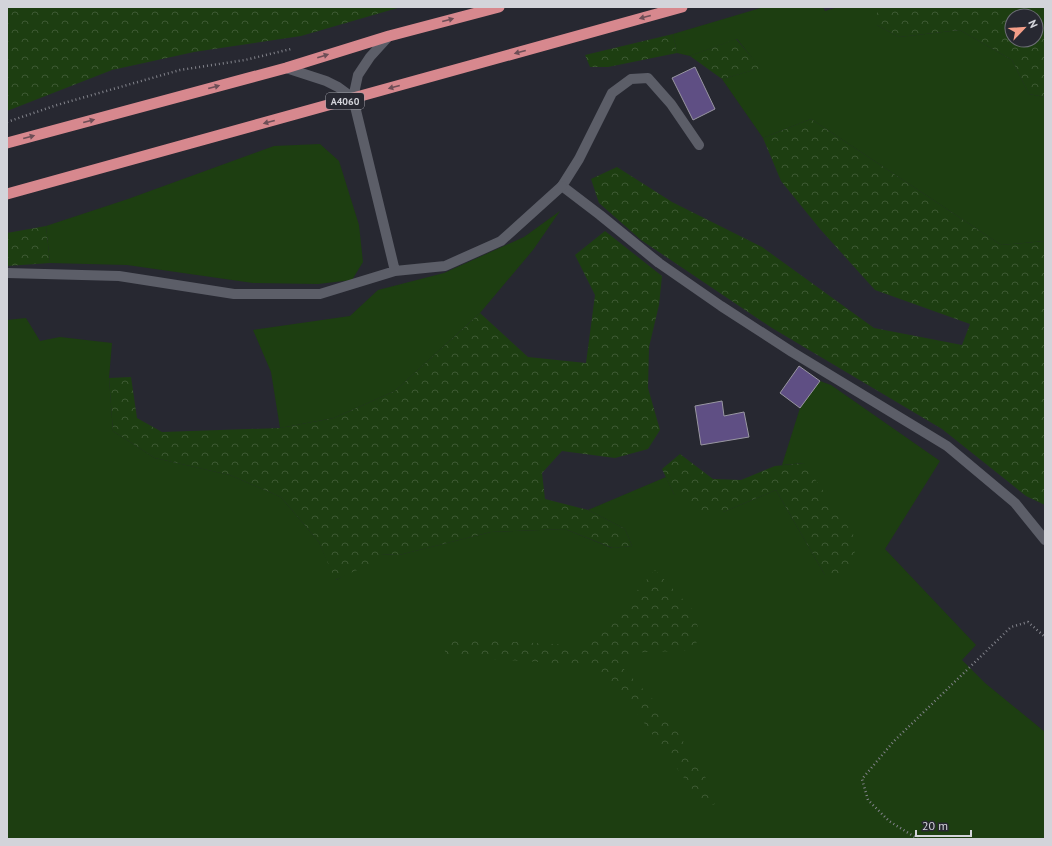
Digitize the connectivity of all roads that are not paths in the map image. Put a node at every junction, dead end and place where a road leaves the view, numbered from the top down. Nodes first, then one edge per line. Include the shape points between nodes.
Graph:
1 (499, 7) edge
2 (682, 7) edge
3 (389, 36) junction
4 (286, 68) junction
5 (353, 98) junction
6 (7, 143) edge
7 (699, 145) dead end
8 (562, 186) junction
9 (7, 194) edge
10 (395, 271) junction
11 (7, 273) edge
12 (1045, 540) edge

3 -> 1 highway
2 -> 5 highway, A4060
4 -> 3 highway
3 - 5 street via 358,75
4 - 5 street via 326,81
6 -> 4 highway
5 -> 9 highway, A4060
5 - 10 street
7 - 8 street via 671,104 648,78 631,79 612,93 579,160
8 - 10 street via 501,241 444,266
8 - 12 street via 659,263 721,306 947,446 1015,503
10 - 11 street via 320,294 234,294 119,276

